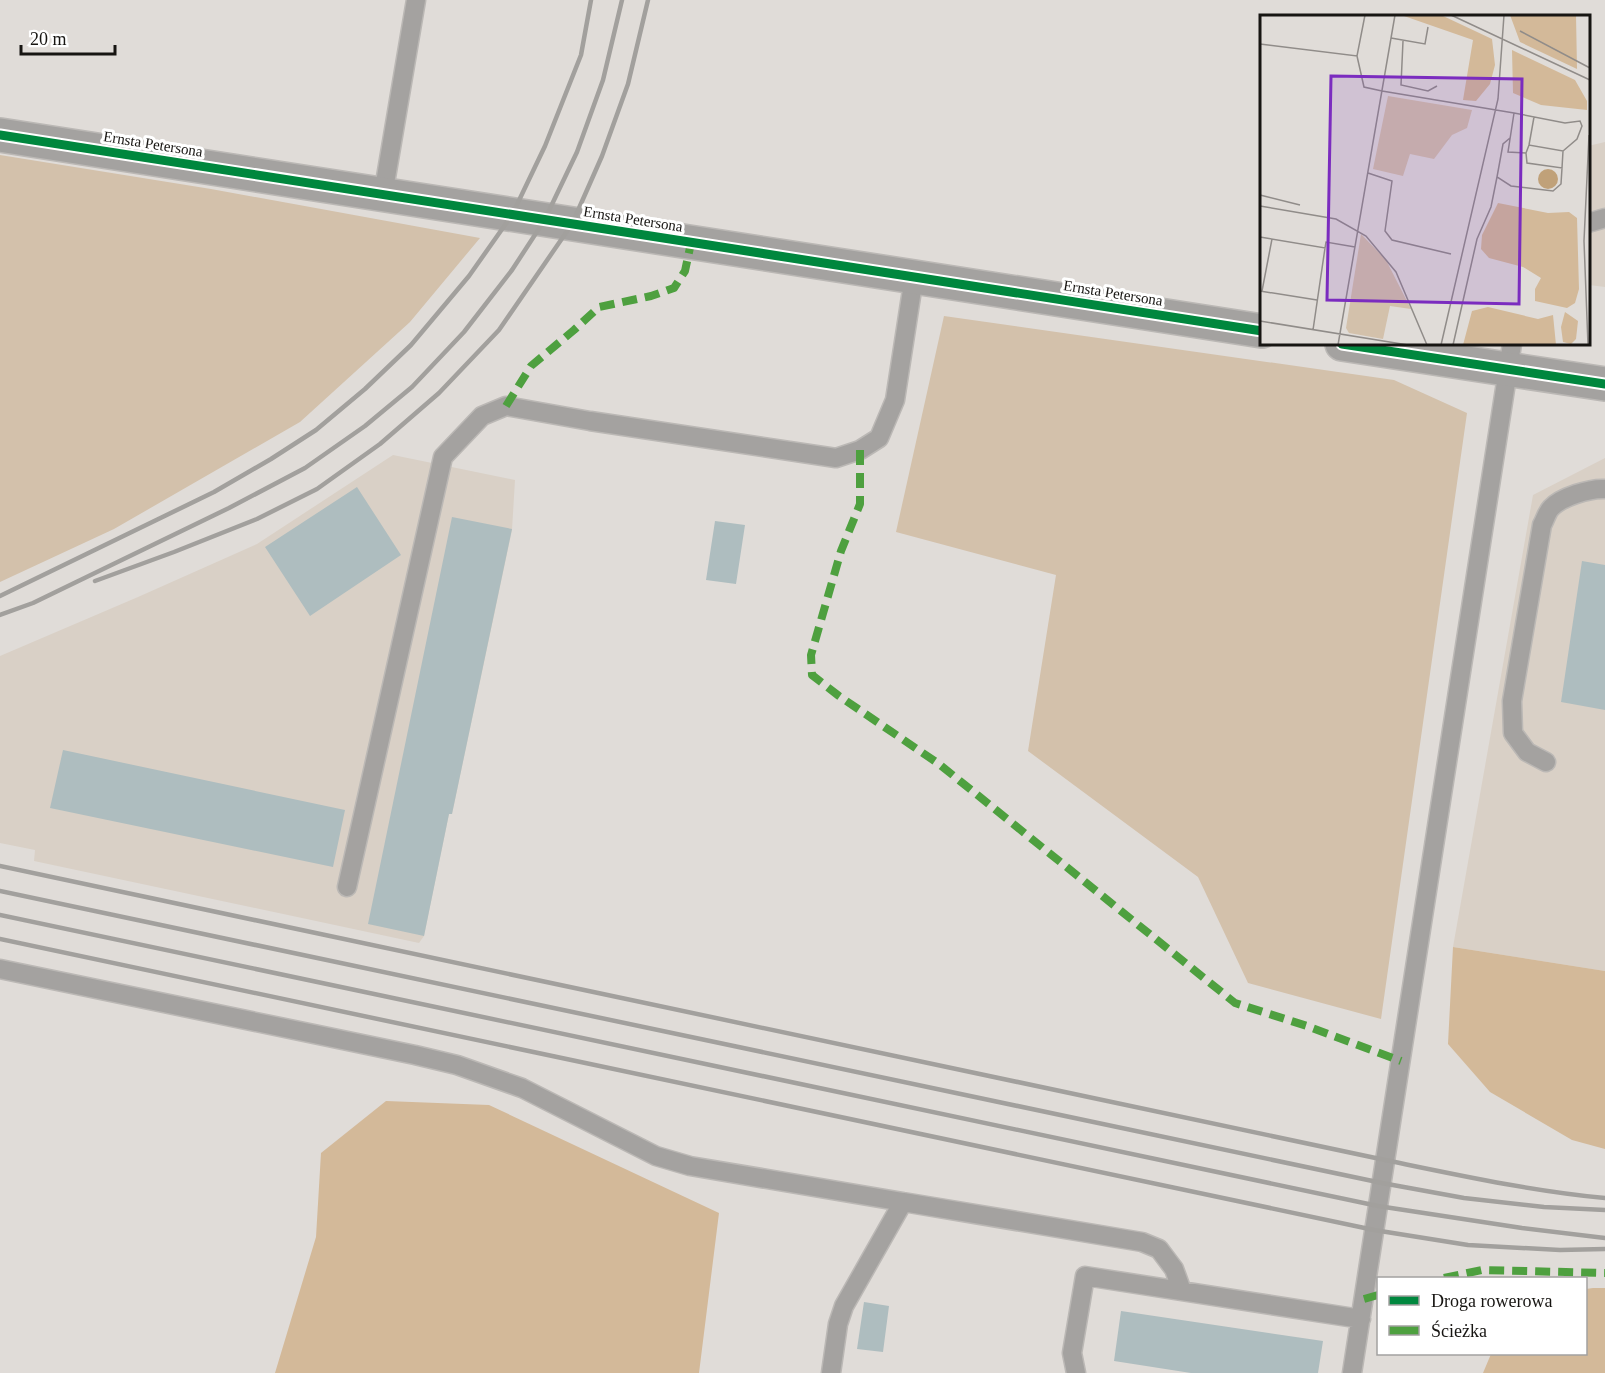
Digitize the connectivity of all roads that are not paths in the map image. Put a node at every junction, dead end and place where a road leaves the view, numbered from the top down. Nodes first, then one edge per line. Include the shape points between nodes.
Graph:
1 (416, 0) edge
2 (0, 135) edge
3 (383, 195) junction
4 (1605, 218) edge
5 (1590, 222) edge
6 (914, 277) junction
7 (1260, 331) edge
8 (1356, 345) edge
9 (1510, 356) edge
10 (1605, 384) edge
11 (1605, 489) edge
12 (1545, 762) dead end
13 (347, 887) dead end
14 (0, 969) edge
15 (903, 1202) junction
16 (1182, 1291) junction
17 (1361, 1319) junction
18 (831, 1373) edge
19 (1076, 1373) edge
20 (1352, 1373) edge

1 - 3 lane
2 - 3 street, Ernsta Petersona
3 - 6 street, Ernsta Petersona
4 - 5 lane
6 - 7 street, Ernsta Petersona
6 - 13 lane via 895,400 879,438 860,450 836,458 506,406 482,416 443,457
8 - 9 street
9 - 10 street
9 - 17 lane
11 - 12 lane via 1567,497 1551,508 1542,525 1512,701 1514,733 1527,752
14 - 15 lane via 415,1054 522,1088 656,1156 690,1166
15 - 16 lane via 1142,1242 1159,1249 1174,1269
15 - 18 lane via 844,1306
16 - 17 lane
16 - 19 lane via 1085,1276 1072,1353
17 - 20 lane

